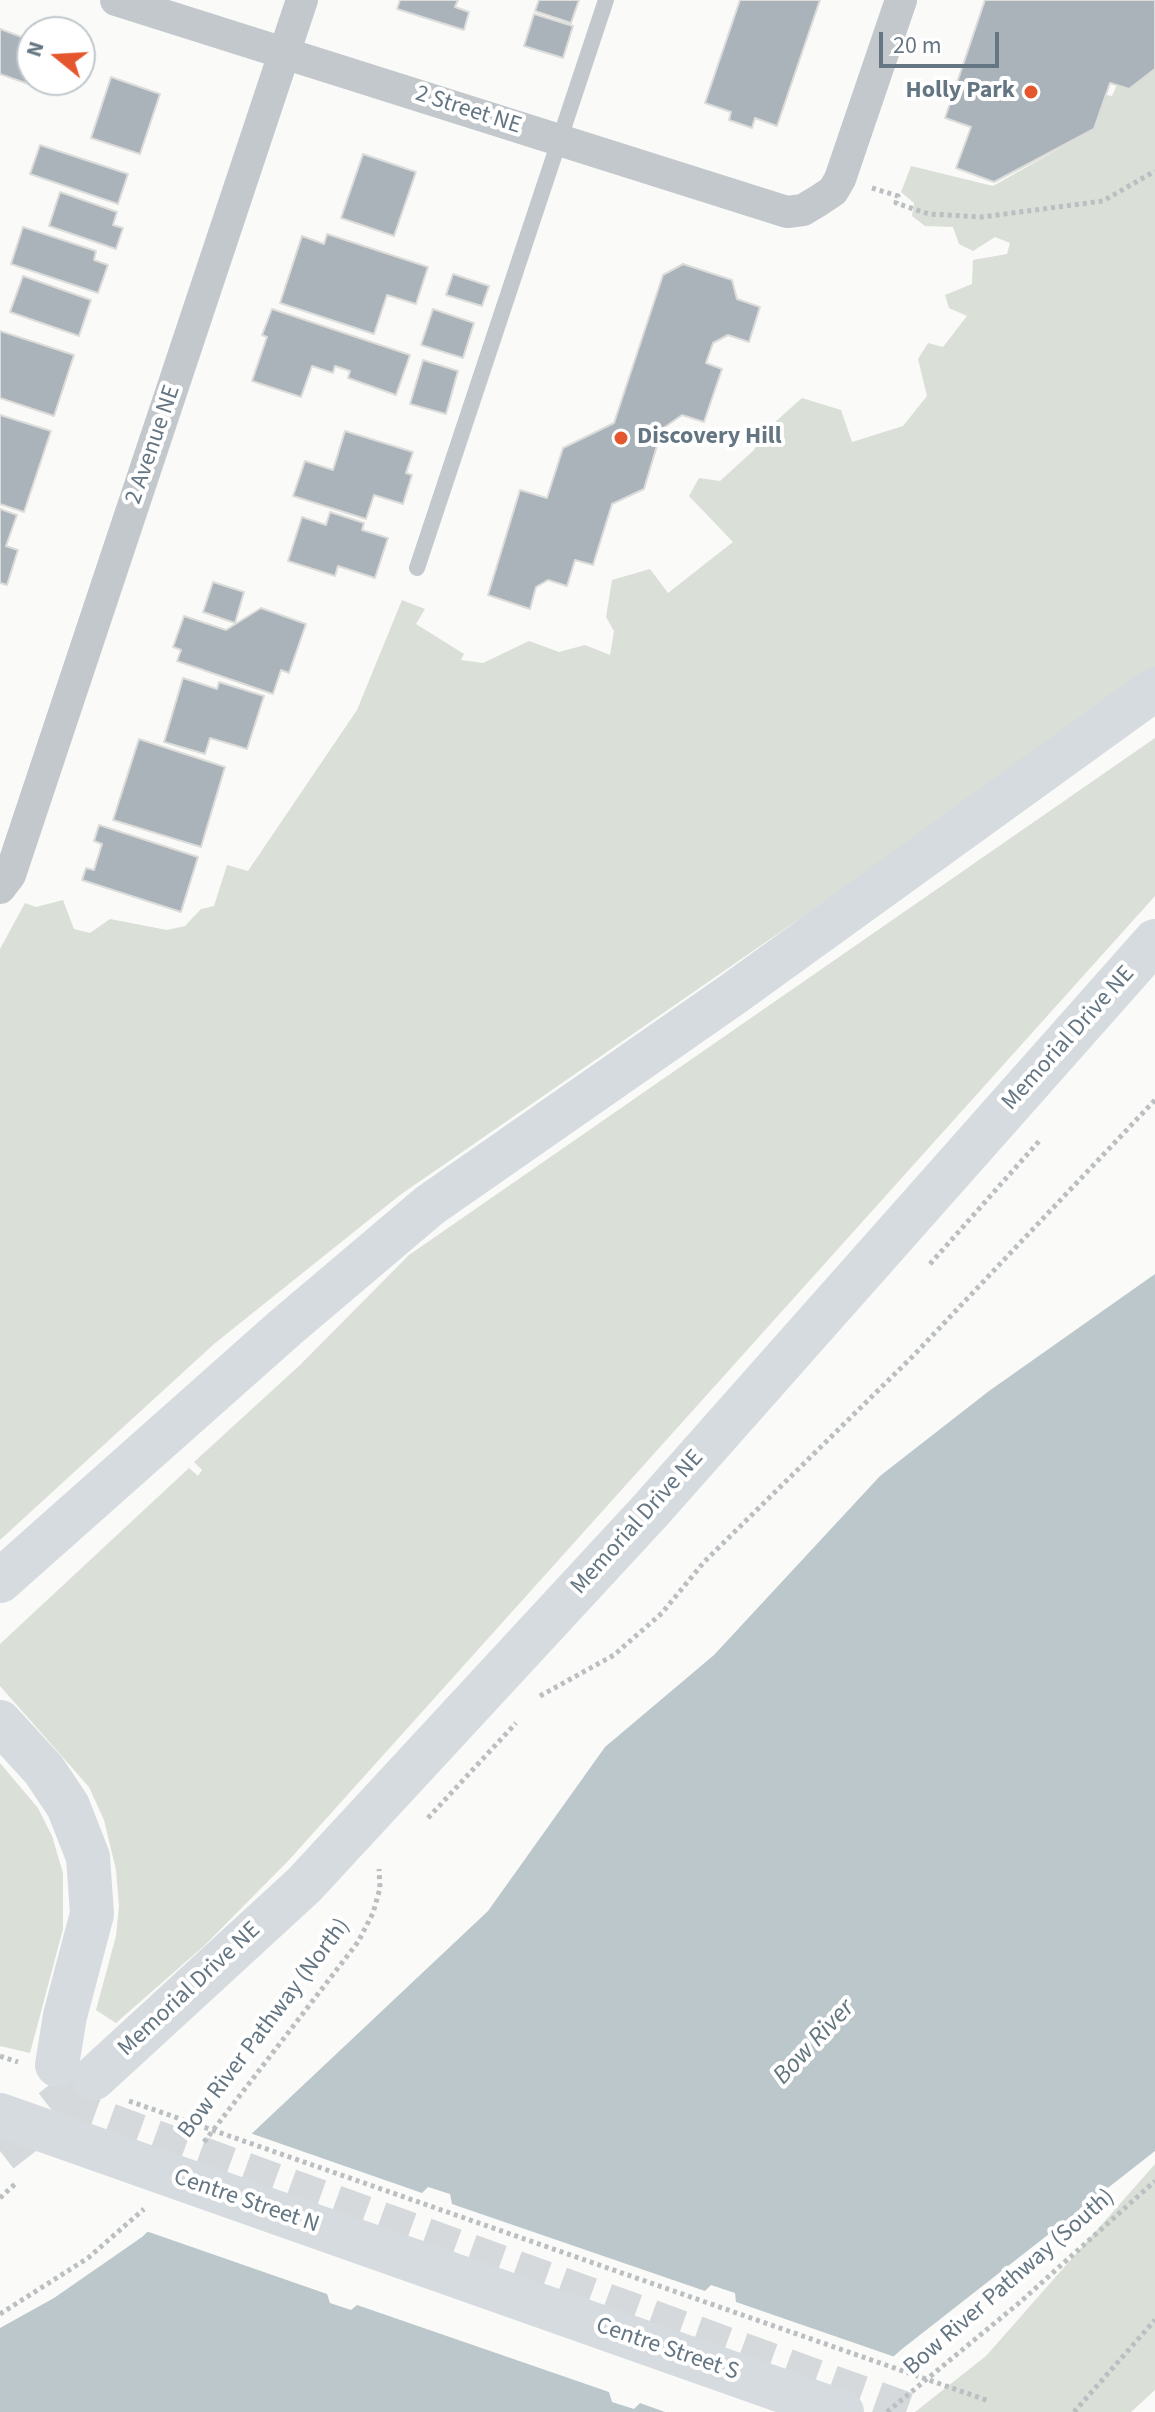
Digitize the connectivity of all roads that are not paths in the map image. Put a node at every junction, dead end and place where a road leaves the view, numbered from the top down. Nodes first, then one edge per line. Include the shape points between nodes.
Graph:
1 (116, 0) edge
2 (302, 0) edge
3 (606, 0) edge
4 (901, 0) edge
5 (285, 54) junction
6 (559, 140) junction
7 (417, 568) dead end
8 (1155, 689) edge
9 (0, 888) edge
10 (1155, 941) edge
11 (0, 1581) edge
12 (0, 1722) edge
13 (0, 2115) edge
14 (492, 2288) joint
15 (842, 2412) edge

1 - 5 street, 2 Street NE
2 - 5 street, 2 Avenue NE
3 - 6 lane
4 - 6 street, 2 Street NE via 840,179 833,191 803,210 787,212
5 - 6 street, 2 Street NE
5 - 9 street, 2 Avenue NE via 10,875
6 - 7 lane
8 - 11 main road via 430,1205
10 - 12 main road, Memorial Drive NE via 650,1511 304,1885 73,2076 65,2016 92,1914 88,1857 68,1806
13 - 14 main road, Centre Street N
14 - 15 main road, Centre Street S

